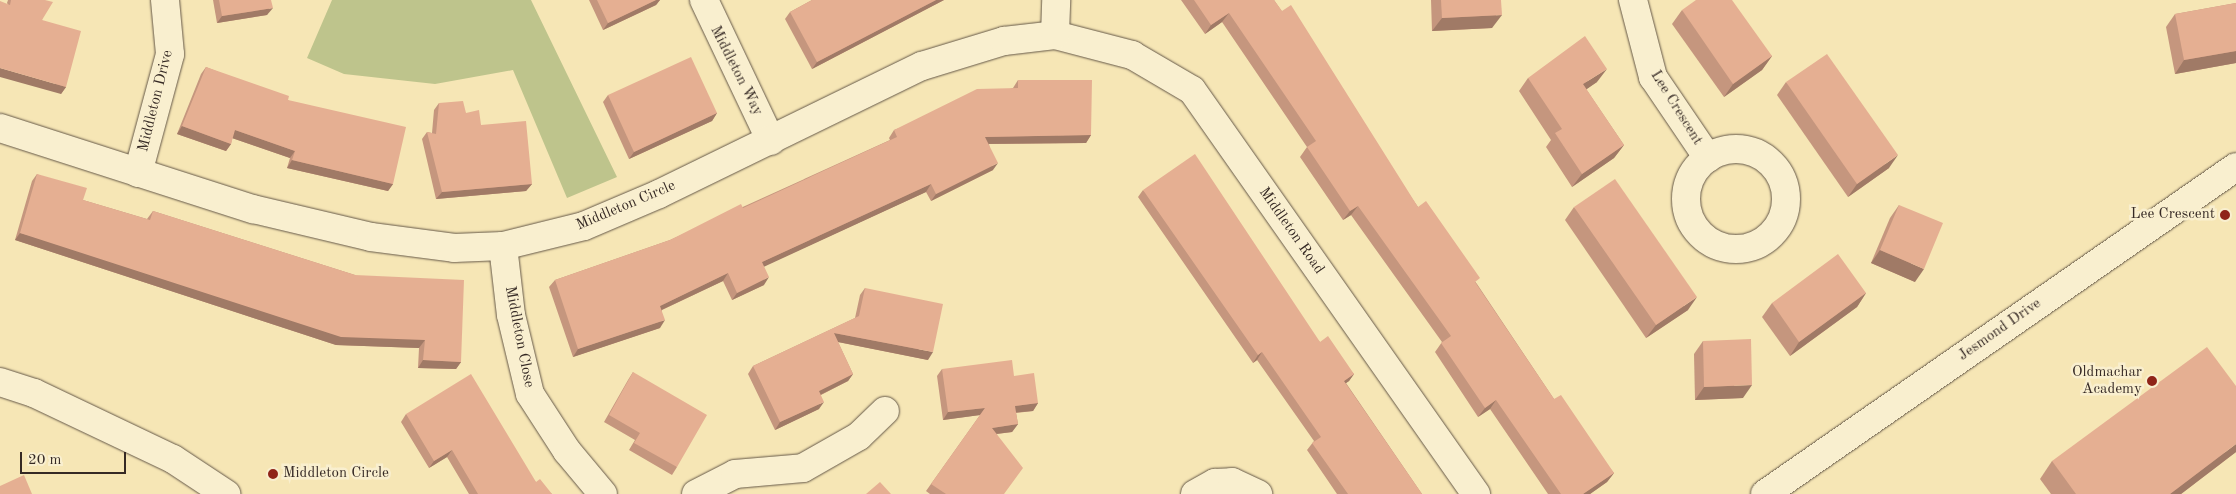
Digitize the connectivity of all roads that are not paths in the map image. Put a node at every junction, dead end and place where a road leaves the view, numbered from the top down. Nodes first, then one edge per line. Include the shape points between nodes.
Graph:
1 (166, 0) edge
2 (704, 0) edge
3 (1056, 0) edge
4 (1633, 0) edge
5 (1055, 34) junction
6 (0, 128) edge
7 (771, 141) junction
8 (1708, 158) dead end
9 (2236, 167) edge
10 (138, 173) junction
11 (503, 246) junction
12 (0, 382) edge
13 (885, 411) dead end
14 (226, 494) edge
15 (603, 494) edge
16 (696, 494) edge
17 (1195, 494) edge
18 (1258, 494) edge
19 (1476, 494) edge
20 (1765, 494) edge

1 - 10 street, Middleton Drive via 170,54
2 - 7 street, Middleton Way
3 - 5 street
4 - 8 street, Lee Crescent via 1653,77
5 - 7 street, Middleton Circle via 1004,41 922,66
5 - 19 street, Middleton Road via 1132,55 1192,90
6 - 10 street, Middleton Circle
7 - 11 street, Middleton Circle via 584,226
9 - 20 street, Jesmond Drive
10 - 11 street, Middleton Circle via 253,209 371,237 454,248
11 - 15 street, Middleton Close via 511,315 530,394 567,451
12 - 14 street via 34,393 173,459
13 - 16 street via 859,436 803,468 735,474
17 - 18 street via 1215,483 1232,482

